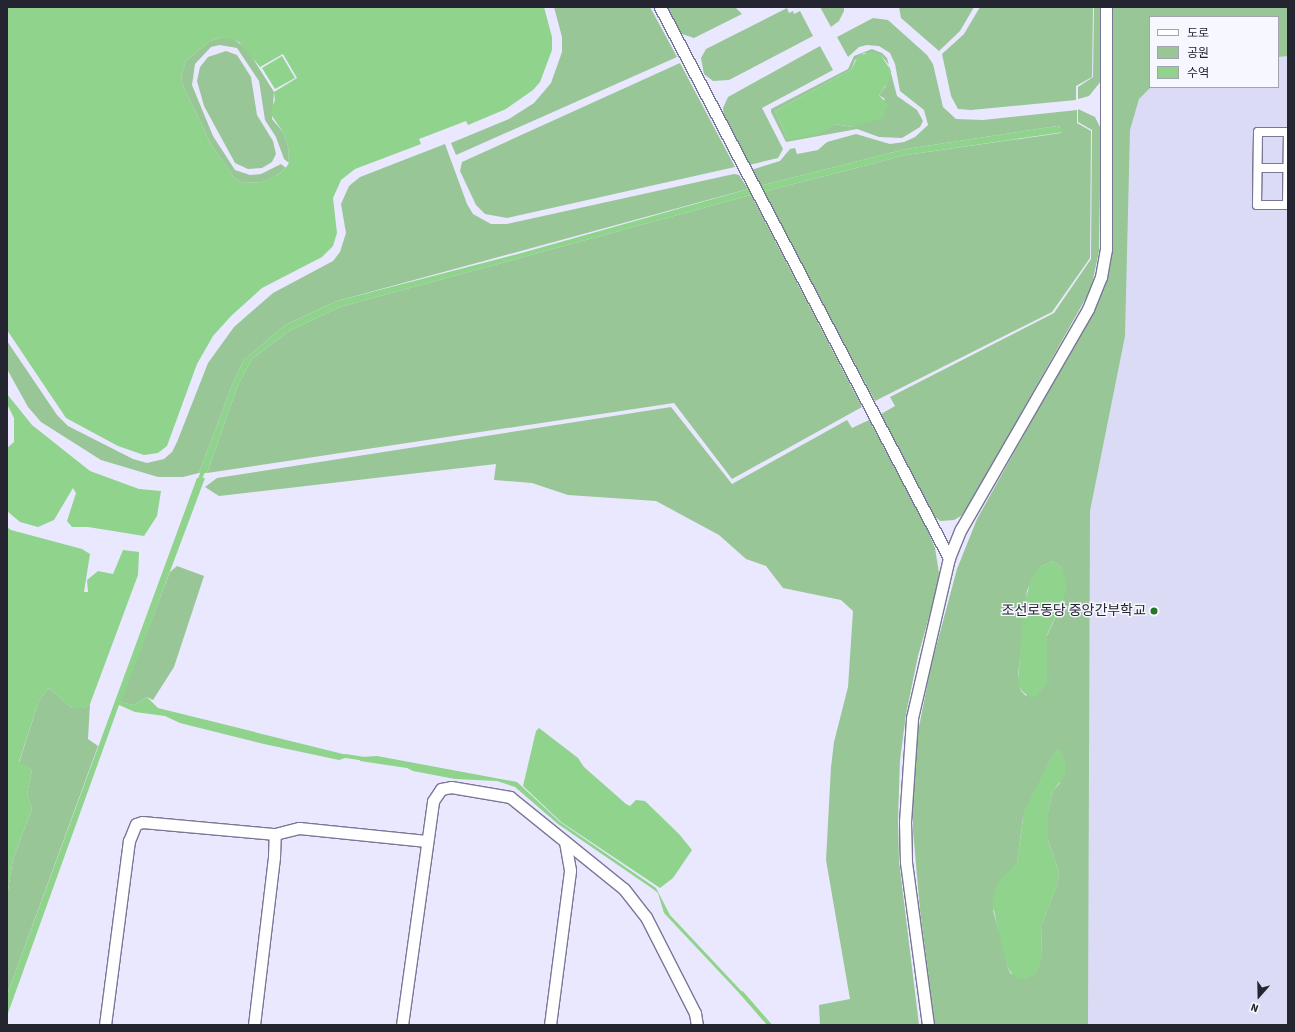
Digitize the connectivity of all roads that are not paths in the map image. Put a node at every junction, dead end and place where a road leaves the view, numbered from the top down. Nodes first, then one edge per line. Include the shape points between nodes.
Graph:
1 (660, 7) edge
2 (1106, 7) edge
3 (1258, 168) junction
4 (1288, 168) edge
5 (949, 558) junction
6 (275, 834) junction
7 (426, 841) junction
8 (565, 842) junction
9 (105, 1025) edge
10 (254, 1025) edge
11 (402, 1025) edge
12 (550, 1025) edge
13 (697, 1025) edge
14 (928, 1025) edge

1 - 5 street
2 - 5 street via 1106,249 1101,277 1088,309 975,503
3 - 4 street
3 - 4 street via 1258,132 1288,132
3 - 4 street via 1257,205 1286,205
5 - 14 street via 912,718 908,762 906,862
6 - 7 street via 299,828
6 - 9 street via 142,822 136,824 129,841
6 - 10 street
7 - 8 street via 435,795 441,789 452,787 510,798
7 - 11 street
8 - 12 street via 570,856 570,870
8 - 13 street via 624,889 639,905 686,993 695,1013

